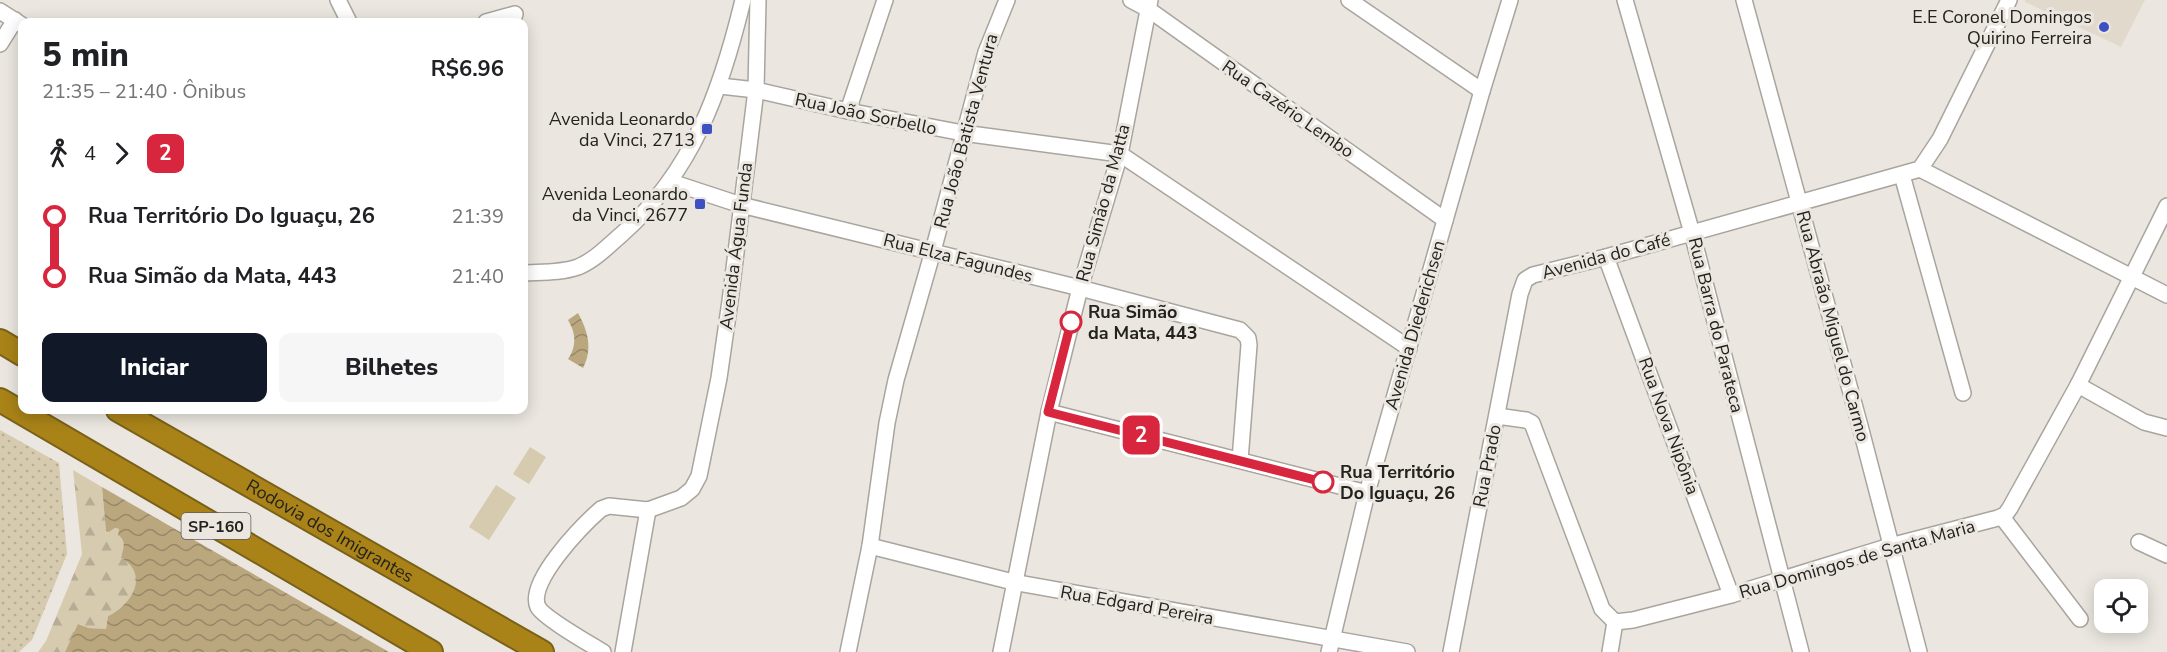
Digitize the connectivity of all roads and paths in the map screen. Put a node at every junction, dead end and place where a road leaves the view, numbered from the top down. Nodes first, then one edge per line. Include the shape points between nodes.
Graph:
1 (338, 0) edge
2 (743, 0) edge
3 (758, 0) edge
4 (885, 0) edge
5 (1007, 0) edge
6 (1131, 0) edge
7 (1349, 0) edge
8 (1510, 0) edge
9 (1625, 0) edge
10 (1744, 0) edge
11 (2009, 0) edge
12 (1149, 5) edge
13 (0, 11) edge
14 (514, 12) edge
15 (347, 18) edge
16 (497, 18) edge
17 (18, 22) edge
18 (18, 24) edge
19 (0, 44) edge
20 (720, 86) junction
21 (756, 90) junction
22 (1482, 91) junction
23 (848, 111) junction
24 (963, 133) junction
25 (1119, 154) junction
26 (1920, 169) junction
27 (1902, 175) junction
28 (671, 182) junction
29 (1799, 202) junction
30 (741, 205) junction
31 (2167, 206) edge
32 (1445, 220) junction
33 (1692, 233) junction
34 (933, 251) junction
35 (1606, 257) junction
36 (528, 273) edge
37 (2130, 277) junction
38 (1525, 280) joint
39 (1080, 288) junction
40 (2167, 295) edge
41 (0, 340) edge
42 (1409, 348) junction
43 (18, 351) edge
44 (2078, 386) junction
45 (1963, 393) dead end
46 (0, 400) edge
47 (18, 411) edge
48 (1048, 412) junction
49 (24, 414) edge
50 (125, 414) edge
51 (1497, 416) junction
52 (2167, 428) edge
53 (1240, 460) junction
54 (1367, 493) junction
55 (648, 510) junction
56 (2002, 517) junction
57 (2139, 542) dead end
58 (870, 546) junction
59 (1890, 546) junction
60 (2167, 555) edge
61 (1782, 580) junction
62 (1013, 582) junction
63 (1731, 595) junction
64 (2080, 620) dead end
65 (1615, 622) junction
66 (1330, 646) edge
67 (431, 652) edge
68 (542, 652) edge
69 (603, 652) edge
70 (623, 652) edge
71 (848, 652) edge
72 (1001, 652) edge
73 (1407, 652) edge
74 (1451, 652) edge
75 (1610, 652) edge
76 (1801, 652) edge
77 (1919, 652) edge

1 - 15 street
2 - 20 street
3 - 21 street, Avenida Água Funda
4 - 23 street
5 - 24 street, Rua João Batista Ventura via 986,52
6 - 12 street, Rua Cazério Lembo
7 - 22 street
8 - 22 street, Avenida Diederichsen
9 - 33 street, Rua Barra do Parateca
10 - 29 street, Rua Abraão Miguel do Carmo
11 - 26 street via 1940,139
12 - 25 street, Rua Simão da Matta
12 - 32 street, Rua Cazério Lembo
13 - 17 street
14 - 16 street
18 - 19 street
20 - 21 street, Rua João Sorbello
20 - 28 street
21 - 23 street, Rua João Sorbello
21 - 30 street, Avenida Água Funda
22 - 32 street, Avenida Diederichsen
23 - 24 street, Rua João Sorbello
24 - 25 street, Rua João Sorbello
24 - 34 street, Rua João Batista Ventura
25 - 39 street, Rua Simão da Matta
25 - 42 street
26 - 27 street, Avenida do Café
26 - 37 street
27 - 29 street, Avenida do Café
27 - 45 street
28 - 30 street, Rua Elza Fagundes
28 - 36 street via 599,255 578,267
29 - 33 street, Avenida do Café
29 - 59 street, Rua Abraão Miguel do Carmo
30 - 34 street, Rua Elza Fagundes
30 - 55 street, Avenida Água Funda via 719,378 699,476 681,498
31 - 37 street
32 - 42 street, Avenida Diederichsen
33 - 35 street, Avenida do Café
33 - 61 street, Rua Barra do Parateca
34 - 39 street, Rua Elza Fagundes
34 - 58 street, Rua João Batista Ventura via 889,412
35 - 38 street, Avenida do Café
35 - 63 street, Rua Nova Nipônia
37 - 40 street
37 - 44 street
38 - 51 street, Rua Prado
39 - 48 street, Rua Simão da Matta
39 - 53 street, Rua Elza Fagundes via 1245,333 1249,345
41 - 43 highway
42 - 54 street, Avenida Diederichsen
44 - 52 street via 2144,422
44 - 56 street
46 - 47 highway, SP-160
48 - 53 street
48 - 62 street, Rua Simão da Matta
49 - 67 highway, SP-160
50 - 68 highway, Rodovia dos Imigrantes / SP-160
51 - 65 street via 1532,423 1602,609
51 - 74 street, Rua Prado
53 - 54 street
54 - 66 street, Avenida Diederichsen
55 - 69 street via 609,506 601,509 548,567 537,593 543,612
55 - 70 street
56 - 59 street, Rua Domingos de Santa Maria
56 - 64 street
57 - 60 street
58 - 62 street, Rua Edgard Pereira
58 - 71 street, Rua João Batista Ventura
59 - 61 street, Rua Domingos de Santa Maria
59 - 77 street, Rua Abraão Miguel do Carmo
61 - 63 street, Rua Domingos de Santa Maria
61 - 76 street, Rua Barra do Parateca
62 - 66 street, Rua Edgard Pereira
62 - 72 street, Rua Simão da Matta
63 - 65 street, Rua Domingos de Santa Maria
65 - 75 street
66 - 73 street, Rua Edgard Pereira

